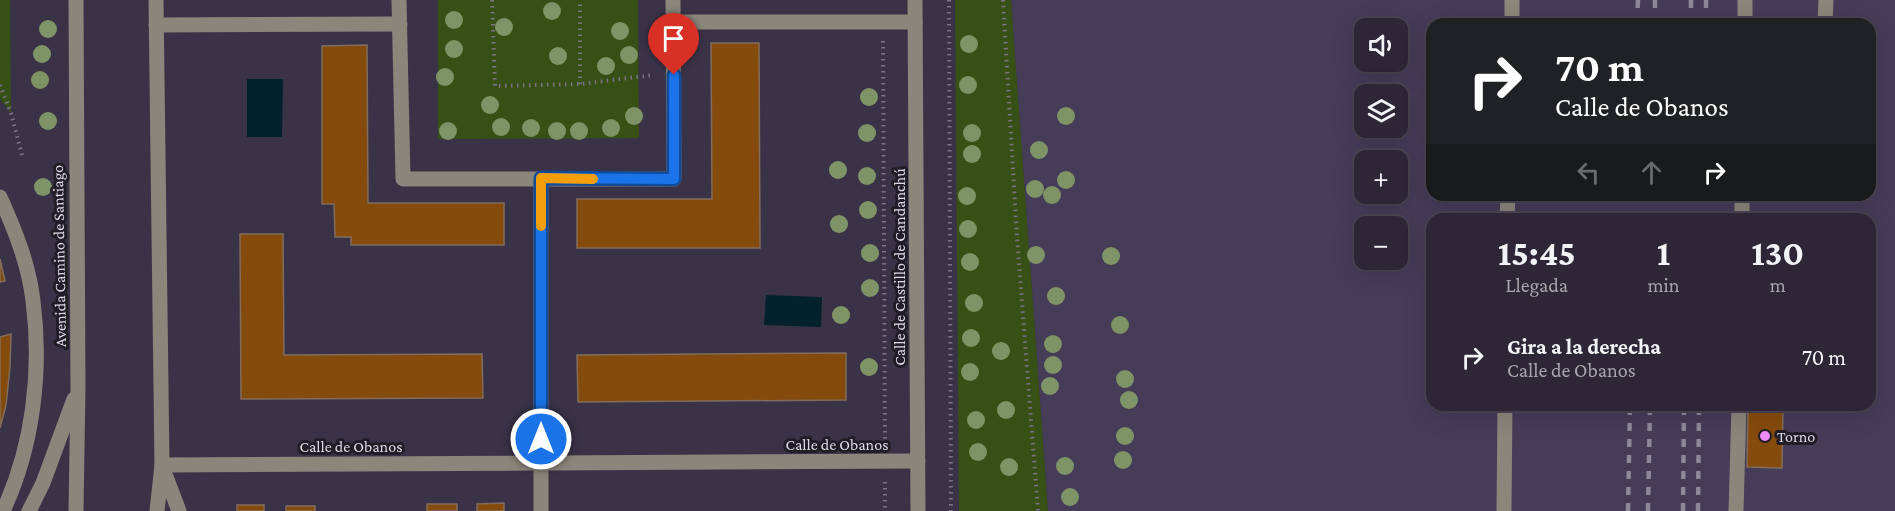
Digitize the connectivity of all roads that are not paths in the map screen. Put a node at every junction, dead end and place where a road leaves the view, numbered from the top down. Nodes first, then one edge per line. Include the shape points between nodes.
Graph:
1 (76, 0) edge
2 (156, 0) edge
3 (399, 0) edge
4 (673, 0) edge
5 (915, 0) edge
6 (1512, 0) edge
7 (1745, 0) edge
8 (1826, 0) edge
9 (1512, 18) edge
10 (1745, 18) edge
11 (1825, 18) edge
12 (674, 22) junction
13 (915, 22) junction
14 (400, 24) junction
15 (156, 25) junction
16 (541, 178) junction
17 (0, 197) edge
18 (78, 387) junction
19 (1504, 411) edge
20 (1739, 411) edge
21 (918, 461) junction
22 (541, 463) junction
23 (162, 465) junction
24 (3, 511) edge
25 (29, 511) edge
26 (76, 511) edge
27 (157, 511) edge
28 (179, 511) edge
29 (541, 511) edge
30 (918, 511) edge
31 (1504, 511) edge
32 (1736, 511) edge

1 - 18 street, Avenida Camino de Santiago
2 - 15 street
3 - 14 street
4 - 12 street
5 - 13 street, Calle de Castillo de Candanchú
6 - 9 street
7 - 10 street
8 - 11 street
12 - 13 street
12 - 16 street via 674,179
13 - 21 street, Calle de Castillo de Candanchú
14 - 15 street
14 - 16 street via 404,178
15 - 23 street
16 - 22 street
17 - 24 street via 17,235 33,300 37,364 29,439
18 - 25 street
18 - 26 street, Avenida Camino de Santiago
19 - 31 street
20 - 32 street
21 - 22 street, Calle de Obanos
21 - 30 street, Calle de Castillo de Candanchú
22 - 23 street, Calle de Obanos
22 - 29 street
23 - 27 street
23 - 28 street

